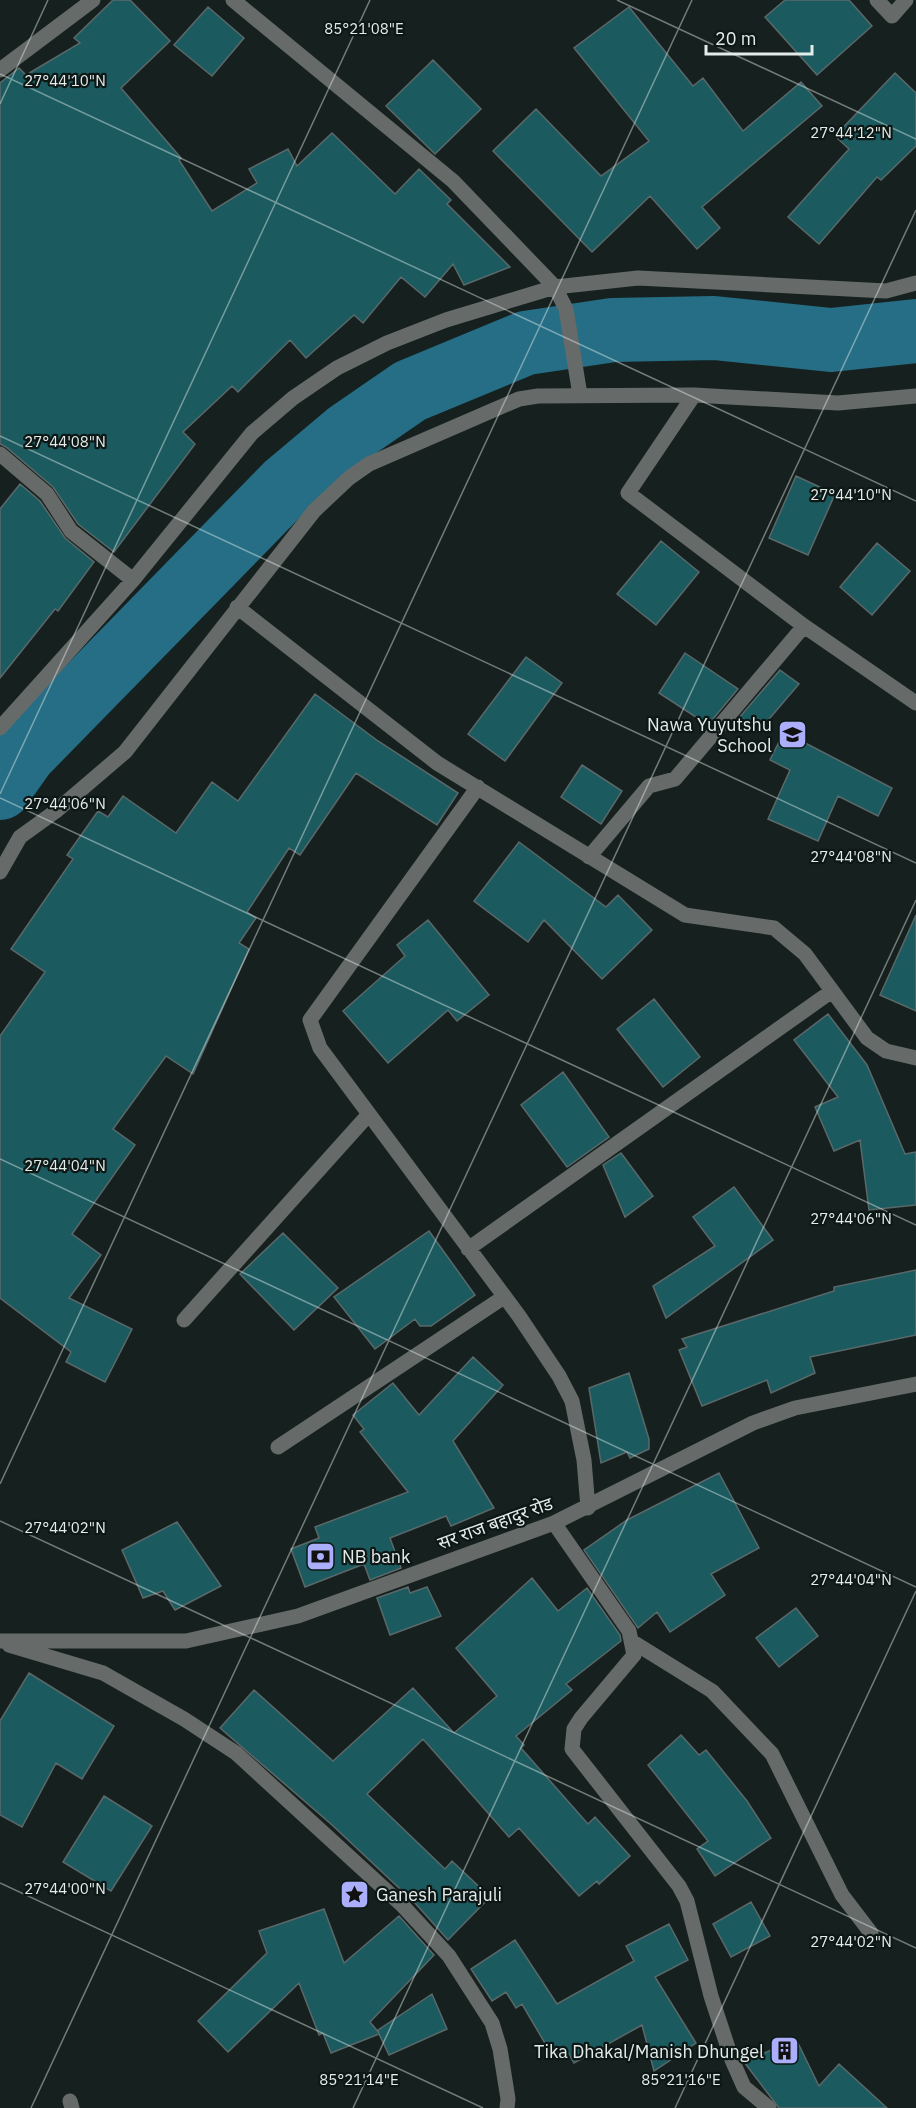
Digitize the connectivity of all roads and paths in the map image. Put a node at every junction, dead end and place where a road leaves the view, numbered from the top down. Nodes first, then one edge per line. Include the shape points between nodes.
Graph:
1 (93, 0) edge
2 (233, 0) edge
3 (876, 0) edge
4 (906, 0) edge
5 (0, 70) edge
6 (916, 283) edge
7 (555, 287) junction
8 (694, 395) junction
9 (580, 396) junction
10 (916, 396) edge
11 (0, 454) edge
12 (133, 580) junction
13 (237, 607) junction
14 (804, 626) junction
15 (916, 703) edge
16 (0, 728) edge
17 (478, 787) junction
18 (589, 857) junction
19 (0, 872) edge
20 (832, 991) junction
21 (916, 1058) edge
22 (369, 1114) junction
23 (468, 1249) junction
24 (504, 1297) junction
25 (184, 1320) dead end
26 (916, 1384) edge
27 (278, 1447) dead end
28 (588, 1508) junction
29 (554, 1523) junction
30 (0, 1642) edge
31 (633, 1642) junction
32 (871, 1933) dead end
33 (507, 2108) edge
34 (769, 2108) edge

1 - 5 street
2 - 7 street via 453,182
3 - 4 street via 892,16
6 - 7 street via 886,291 638,278
7 - 9 street via 566,309
7 - 12 street via 490,305 387,343 337,368 293,398 252,433
8 - 9 street
8 - 10 street via 838,403
8 - 14 street via 628,493
9 - 13 street via 556,394 519,399 369,464 314,511
11 - 12 street via 46,494 71,531
12 - 16 street
13 - 17 street via 437,763
13 - 19 street via 125,752 20,837
14 - 15 street
14 - 18 street via 675,779 649,786
17 - 18 street
17 - 22 street via 310,1020 320,1048
18 - 20 street via 685,915 774,928 805,954
20 - 21 street via 867,1038 886,1051
20 - 23 street
22 - 23 street
22 - 25 street
23 - 24 street
24 - 27 street
24 - 28 street via 560,1376 572,1401 584,1460
26 - 28 street, सर राज बहादुर रोड via 795,1408 753,1423
28 - 29 street, सर राज बहादुर रोड
29 - 30 street, सर राज बहादुर रोड via 298,1617 186,1641
29 - 31 street
30 - 33 street via 103,1673 236,1753 402,1905 449,1956 492,2023 501,2049
31 - 32 street via 712,1691 772,1754 842,1895
31 - 34 street via 634,1655 577,1724 572,1749 680,1886 732,2060 744,2087

